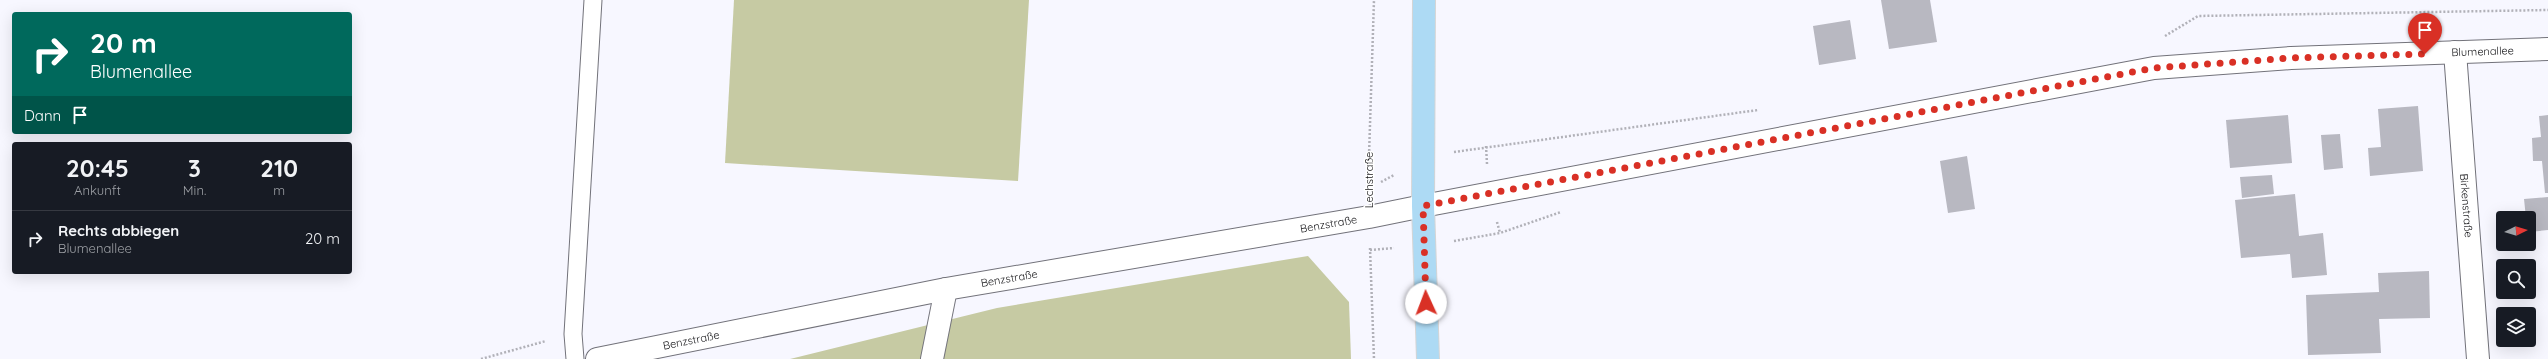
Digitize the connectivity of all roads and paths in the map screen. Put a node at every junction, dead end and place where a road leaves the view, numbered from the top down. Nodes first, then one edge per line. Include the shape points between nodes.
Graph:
1 (593, 0) edge
2 (1374, 0) edge
3 (1424, 0) edge
4 (2548, 49) edge
5 (2455, 52) junction
6 (1423, 206) junction
7 (1567, 210) dead end
8 (1369, 217) junction
9 (1425, 246) junction
10 (1370, 250) junction
11 (946, 289) junction
12 (575, 359) edge
13 (597, 359) edge
14 (932, 359) edge
15 (1374, 359) edge
16 (1428, 359) edge
17 (2478, 359) edge

1 - 12 lane via 573,334
2 - 8 path, Lechstraße
3 - 6 main road
4 - 5 street, Blumenallee
5 - 6 street, Blumenallee via 2291,58 2154,68
5 - 17 street, Birkenstraße
6 - 8 street, Benzstraße
6 - 9 main road
7 - 9 path via 1500,233
8 - 10 path, Lechstraße
8 - 11 street, Benzstraße
9 - 10 path
9 - 16 main road
10 - 15 path, Lechstraße
11 - 13 street, Benzstraße
11 - 14 street

